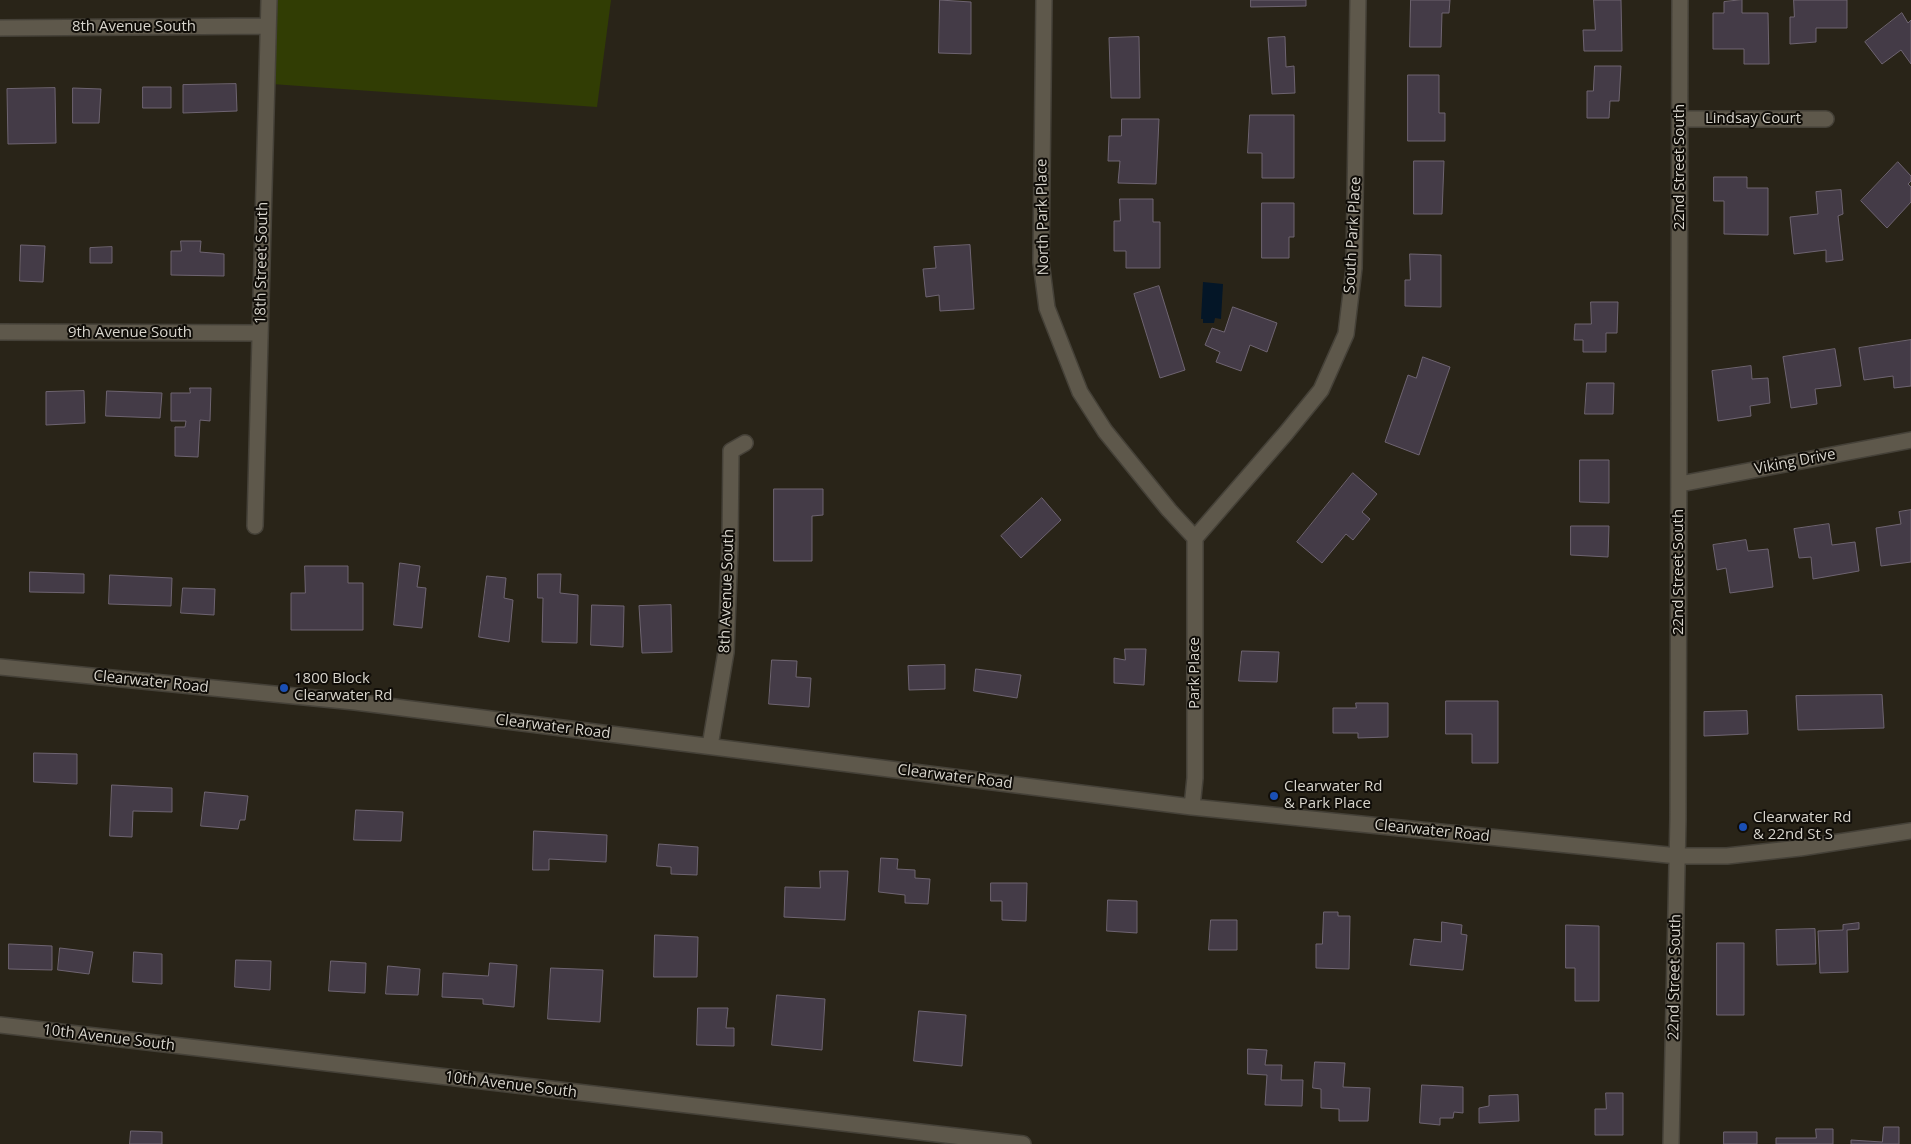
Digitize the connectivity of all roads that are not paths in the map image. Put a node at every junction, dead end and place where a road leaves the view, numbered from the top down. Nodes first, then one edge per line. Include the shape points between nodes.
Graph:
1 (269, 0) edge
2 (1044, 0) edge
3 (1358, 0) edge
4 (1680, 0) edge
5 (268, 26) junction
6 (0, 28) edge
7 (1826, 119) dead end
8 (1680, 120) junction
9 (0, 332) edge
10 (260, 333) junction
11 (1911, 440) edge
12 (746, 443) dead end
13 (1680, 484) junction
14 (255, 526) dead end
15 (1195, 538) junction
16 (0, 667) edge
17 (710, 746) junction
18 (1192, 807) junction
19 (1911, 831) edge
20 (1678, 856) junction
21 (0, 1026) edge
22 (1023, 1144) edge
23 (1671, 1144) edge

1 - 5 street, 18th Street South
2 - 15 street, North Park Place via 1040,262 1047,308 1080,392 1100,423
3 - 15 street, South Park Place via 1354,268 1346,334 1321,390
4 - 8 street, 22nd Street South
5 - 6 street, 8th Avenue South
5 - 10 street, 18th Street South
7 - 8 street, Lindsay Court
8 - 13 street, 22nd Street South
9 - 10 street, 9th Avenue South
10 - 14 street, 18th Street South
11 - 13 street, Viking Drive
12 - 17 street, 8th Avenue South via 731,451 726,652
13 - 20 street, 22nd Street South
15 - 18 street, Park Place via 1195,778
16 - 17 street, Clearwater Road via 355,702
17 - 18 street, Clearwater Road
18 - 20 street, Clearwater Road
19 - 20 street, Clearwater Road via 1727,856
20 - 23 street, 22nd Street South
21 - 22 street, 10th Avenue South

